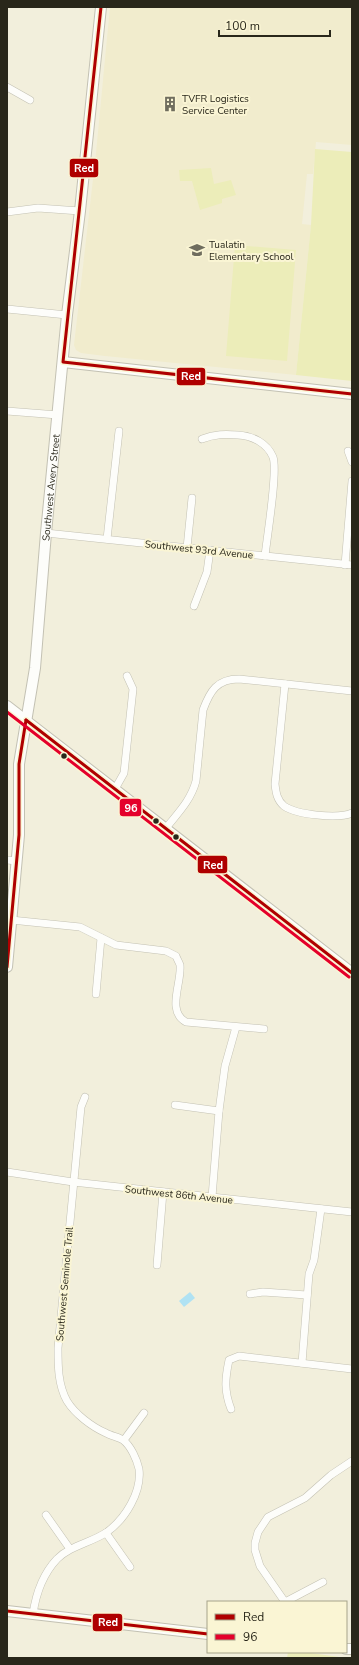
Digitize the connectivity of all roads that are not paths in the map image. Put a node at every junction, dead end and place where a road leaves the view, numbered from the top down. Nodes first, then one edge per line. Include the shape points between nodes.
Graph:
1 (101, 7) edge
2 (7, 87) edge
3 (30, 100) dead end
4 (80, 211) junction
5 (7, 212) edge
6 (7, 309) edge
7 (67, 315) junction
8 (63, 362) junction
9 (352, 394) edge
10 (7, 411) edge
11 (58, 415) junction
12 (119, 431) dead end
13 (202, 439) dead end
14 (348, 451) dead end
15 (352, 462) edge
16 (352, 481) edge
17 (192, 498) dead end
18 (46, 533) junction
19 (107, 539) junction
20 (187, 548) junction
21 (210, 550) junction
22 (265, 556) junction
23 (349, 565) edge
24 (194, 606) dead end
25 (127, 676) dead end
26 (285, 684) junction
27 (352, 691) edge
28 (7, 706) edge
29 (26, 720) junction
30 (115, 789) junction
31 (352, 813) edge
32 (166, 828) junction
33 (12, 860) edge
34 (11, 920) junction
35 (101, 938) junction
36 (7, 967) edge
37 (352, 973) edge
38 (96, 994) dead end
39 (236, 1027) junction
40 (264, 1029) dead end
41 (85, 1097) dead end
42 (175, 1105) dead end
43 (219, 1111) junction
44 (7, 1172) edge
45 (73, 1182) junction
46 (163, 1192) junction
47 (212, 1197) junction
48 (321, 1209) junction
49 (352, 1212) edge
50 (157, 1265) dead end
51 (250, 1294) dead end
52 (307, 1295) junction
53 (302, 1363) junction
54 (352, 1369) edge
55 (231, 1409) dead end
56 (144, 1413) dead end
57 (124, 1440) junction
58 (352, 1461) edge
59 (46, 1515) dead end
60 (106, 1532) junction
61 (70, 1549) junction
62 (130, 1567) dead end
63 (323, 1582) dead end
64 (284, 1601) edge
65 (287, 1601) edge
66 (7, 1612) edge
67 (33, 1614) junction
68 (207, 1634) edge

1 - 4 main road, Southwest Avery Street
2 - 3 street
4 - 5 street via 38,208
4 - 7 main road, Southwest Avery Street
6 - 7 street
7 - 8 main road, Southwest Avery Street
8 - 9 main road
8 - 11 main road, Southwest Avery Street
10 - 11 street
11 - 18 main road, Southwest Avery Street
12 - 19 street
13 - 22 street via 220,434 245,436 263,444 273,457 274,471
14 - 15 street
16 - 23 street
17 - 20 street
18 - 19 street, Southwest 93rd Avenue
18 - 29 main road, Southwest Avery Street via 35,668
19 - 20 street, Southwest 93rd Avenue
20 - 21 street, Southwest 93rd Avenue
21 - 22 street, Southwest 93rd Avenue
21 - 24 street via 207,572
22 - 23 street, Southwest 93rd Avenue
25 - 30 street via 133,690 124,773
26 - 27 street
26 - 31 street via 276,796 283,806 294,812 339,816
26 - 32 street via 229,679 220,682 214,689 203,710 194,791
28 - 29 main road
29 - 30 main road
29 - 33 main road, Southwest Avery Street via 19,764 20,823
30 - 32 main road
32 - 37 main road
33 - 34 main road, Southwest Avery Street
34 - 35 street via 75,926
34 - 36 main road, Southwest Avery Street
35 - 38 street
35 - 39 street via 116,945 166,952 176,956 180,965 176,1010 179,1019
39 - 40 street
39 - 43 street via 225,1066
41 - 45 street, Southwest Seminole Trail via 81,1107
42 - 43 street
43 - 47 street
44 - 45 street, Southwest 86th Avenue
45 - 46 street, Southwest 86th Avenue
45 - 57 street, Southwest Seminole Trail via 58,1348 60,1385 67,1402 82,1418 105,1433
46 - 47 street, Southwest 86th Avenue
46 - 50 street
47 - 48 street, Southwest 86th Avenue
48 - 49 street, Southwest 86th Avenue
48 - 52 street
51 - 52 street via 263,1292
52 - 53 street
53 - 54 street
53 - 55 street via 239,1356 229,1360 226,1396
56 - 57 street
57 - 60 street via 134,1455 139,1470 137,1488 130,1505 118,1522
58 - 64 street via 305,1498 268,1517 258,1532 255,1550 260,1566
59 - 61 street
60 - 61 street
60 - 62 street
61 - 67 street via 46,1572 39,1586
63 - 65 street
66 - 67 main road
67 - 68 main road

